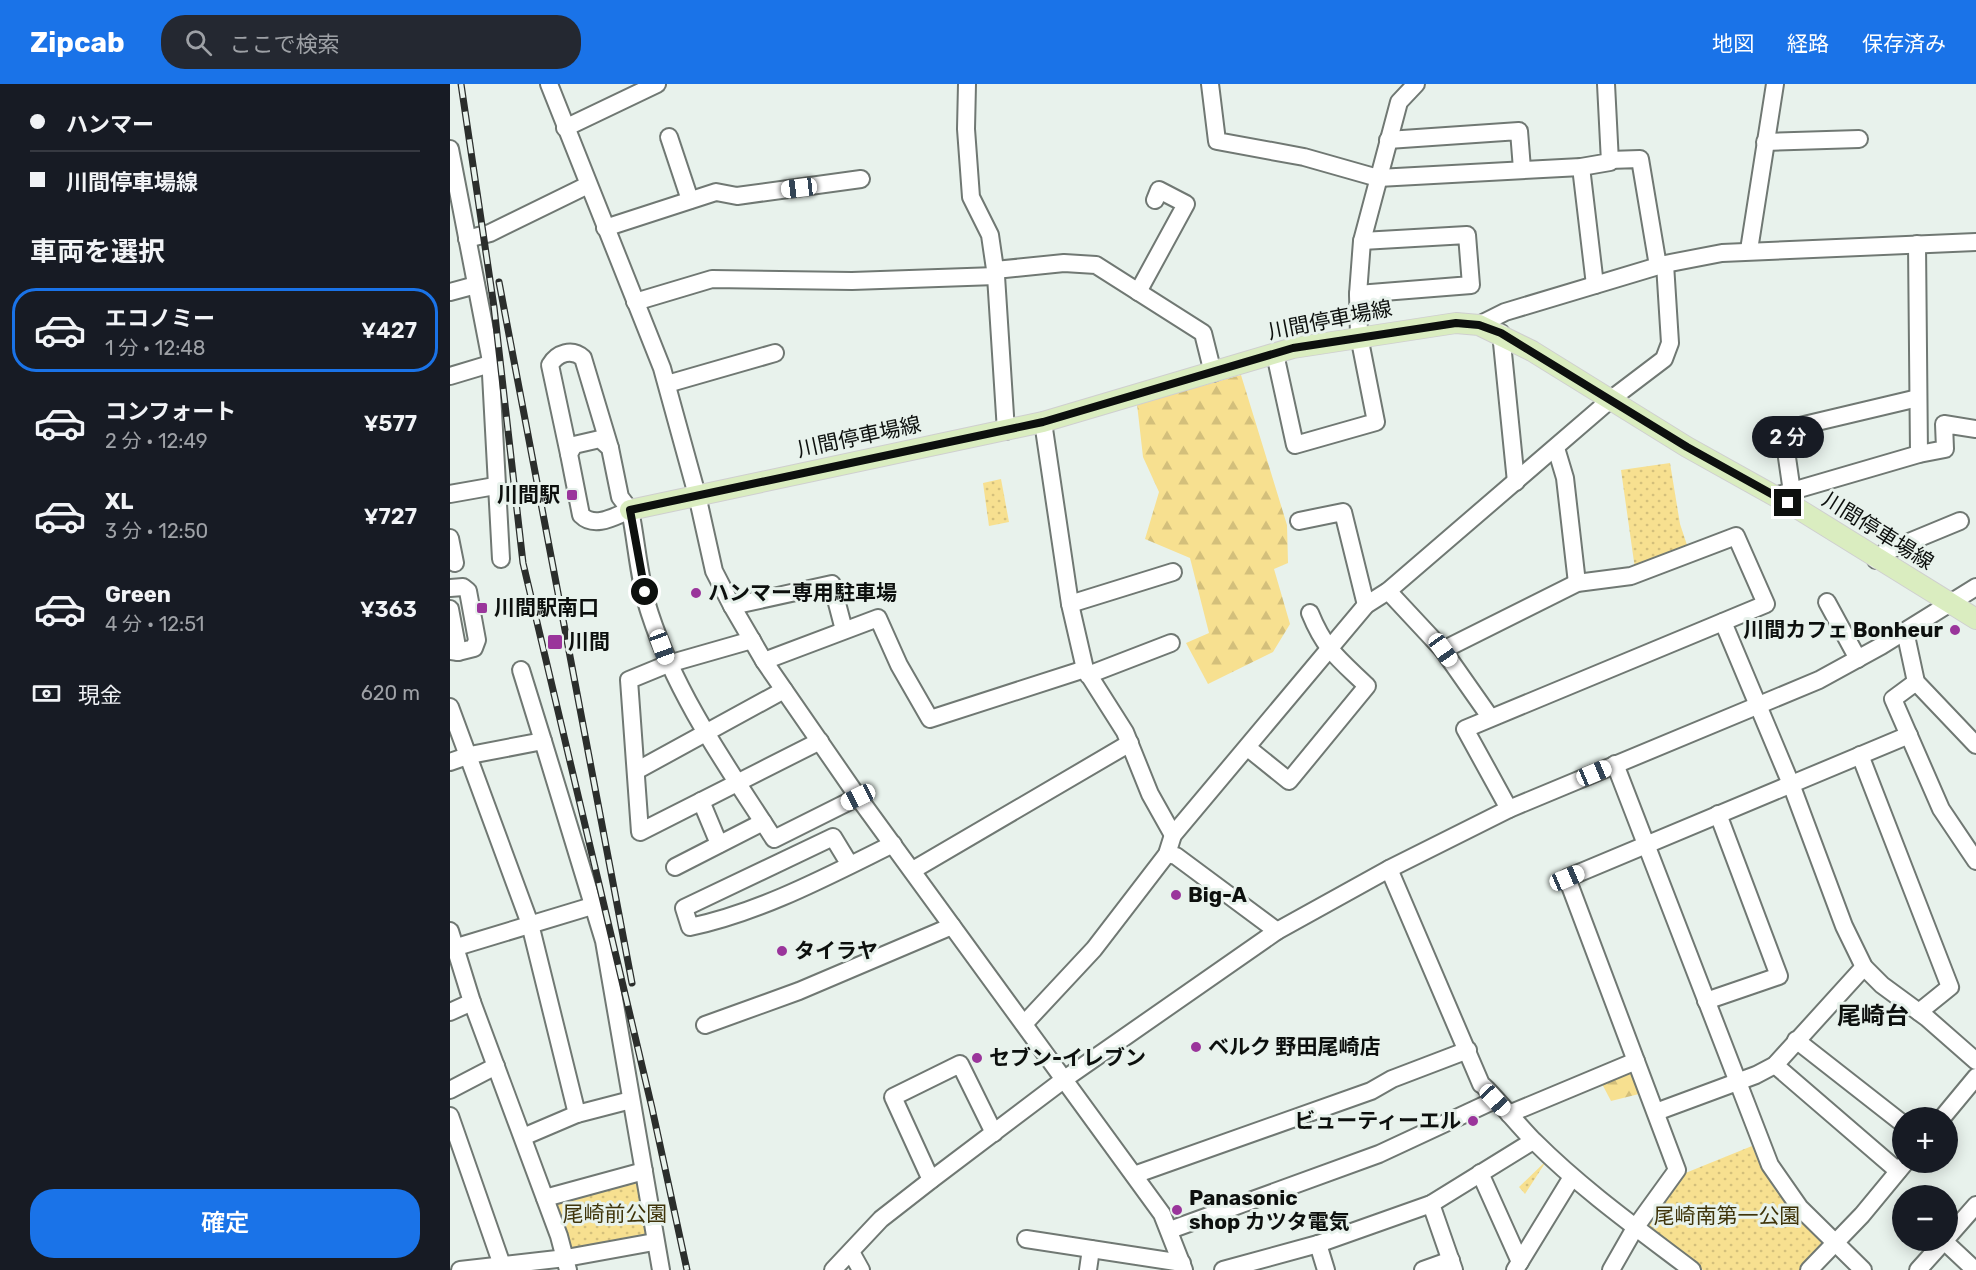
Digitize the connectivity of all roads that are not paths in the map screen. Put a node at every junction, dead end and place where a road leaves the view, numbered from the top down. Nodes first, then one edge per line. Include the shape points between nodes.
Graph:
1 (549, 84) edge
2 (657, 84) edge
3 (967, 84) edge
4 (1210, 84) edge
5 (1606, 84) edge
6 (1775, 84) edge
7 (1405, 87) edge
8 (565, 128) junction
9 (669, 137) dead end
10 (1859, 139) dead end
11 (1388, 140) junction
12 (1765, 142) junction
13 (450, 149) edge
14 (1610, 160) junction
15 (1581, 167) junction
16 (1522, 169) junction
17 (1378, 178) junction
18 (861, 179) dead end
19 (588, 185) junction
20 (690, 200) junction
21 (1155, 200) dead end
22 (455, 203) edge
23 (605, 228) junction
24 (467, 240) junction
25 (1362, 241) junction
26 (1976, 242) edge
27 (1917, 244) junction
28 (1749, 250) junction
29 (1662, 265) junction
30 (995, 273) junction
31 (476, 285) junction
32 (1595, 285) junction
33 (450, 292) edge
34 (1138, 292) junction
35 (1358, 294) junction
36 (635, 302) junction
37 (1479, 325) junction
38 (1501, 333) junction
39 (1359, 336) junction
40 (775, 353) dead end
41 (1275, 354) junction
42 (490, 364) junction
43 (1212, 373) junction
44 (450, 376) edge
45 (667, 384) junction
46 (1918, 398) junction
47 (1610, 400) junction
48 (1043, 422) junction
49 (1976, 429) edge
50 (1006, 431) junction
51 (610, 448) junction
52 (1556, 448) junction
53 (569, 454) junction
54 (1919, 454) junction
55 (1516, 483) junction
56 (495, 486) junction
57 (1784, 494) junction
58 (450, 495) edge
59 (697, 495) junction
60 (622, 508) junction
61 (1299, 521) dead end
62 (1960, 521) dead end
63 (450, 538) edge
64 (501, 559) dead end
65 (1876, 560) junction
66 (455, 563) dead end
67 (1173, 572) dead end
68 (1577, 583) junction
69 (1976, 587) edge
70 (450, 588) edge
71 (1388, 591) junction
72 (1827, 603) dead end
73 (1070, 604) junction
74 (1951, 604) junction
75 (1366, 605) junction
76 (732, 606) junction
77 (450, 609) edge
78 (1310, 613) dead end
79 (1976, 619) edge
80 (1723, 622) junction
81 (844, 630) junction
82 (1905, 631) junction
83 (752, 640) junction
84 (1170, 643) dead end
85 (1327, 648) junction
86 (1443, 650) junction
87 (454, 652) edge
88 (1858, 658) junction
89 (764, 661) junction
90 (668, 664) junction
91 (521, 670) dead end
92 (1086, 672) junction
93 (1916, 682) junction
94 (784, 690) junction
95 (1758, 705) junction
96 (450, 707) edge
97 (1490, 717) junction
98 (706, 734) junction
99 (1909, 735) junction
100 (543, 741) junction
101 (820, 741) junction
102 (1130, 743) junction
103 (1976, 745) edge
104 (1248, 748) junction
105 (470, 755) junction
106 (1860, 755) junction
107 (450, 762) edge
108 (1615, 764) junction
109 (636, 771) junction
110 (738, 783) junction
111 (1791, 784) junction
112 (858, 797) junction
113 (701, 801) junction
114 (1509, 809) junction
115 (1718, 814) junction
116 (763, 822) junction
117 (1173, 835) junction
118 (1646, 843) junction
119 (719, 844) junction
120 (893, 844) junction
121 (1167, 854) junction
122 (1976, 861) edge
123 (849, 865) junction
124 (675, 867) dead end
125 (1389, 869) junction
126 (913, 870) junction
127 (592, 906) junction
128 (530, 924) junction
129 (952, 926) junction
130 (1277, 931) junction
131 (452, 942) edge
132 (1864, 966) junction
133 (1706, 1001) junction
134 (472, 1002) junction
135 (450, 1012) edge
136 (1919, 1012) junction
137 (705, 1024) dead end
138 (1024, 1024) junction
139 (1797, 1040) junction
140 (1468, 1050) junction
141 (1636, 1061) junction
142 (1976, 1061) edge
143 (1775, 1065) junction
144 (496, 1066) junction
145 (1976, 1077) edge
146 (1066, 1078) junction
147 (1736, 1082) junction
148 (450, 1090) edge
149 (631, 1100) junction
150 (1495, 1100) junction
151 (1951, 1107) edge
152 (1656, 1112) junction
153 (577, 1114) junction
154 (1509, 1114) junction
155 (1892, 1115) edge
156 (450, 1116) edge
157 (994, 1134) junction
158 (523, 1137) junction
159 (1533, 1140) junction
160 (1892, 1159) edge
161 (644, 1171) junction
162 (1480, 1173) junction
163 (1897, 1173) edge
164 (1134, 1175) junction
165 (1572, 1177) junction
166 (931, 1180) junction
167 (545, 1198) junction
168 (1431, 1204) junction
169 (1976, 1205) edge
170 (1958, 1226) edge
171 (1635, 1228) junction
172 (1170, 1230) junction
173 (1026, 1239) dead end
174 (1834, 1241) junction
175 (654, 1242) junction
176 (1318, 1244) junction
177 (1091, 1249) junction
178 (1936, 1251) edge
179 (1957, 1251) edge
180 (851, 1252) junction
181 (567, 1264) edge
182 (1452, 1265) edge
183 (511, 1266) edge
184 (1183, 1266) edge
185 (1255, 1266) edge
186 (1517, 1266) edge
187 (460, 1270) edge
188 (661, 1270) edge
189 (834, 1270) edge
190 (861, 1270) edge
191 (1088, 1270) edge
192 (1223, 1270) edge
193 (1326, 1270) edge
194 (1423, 1270) edge
195 (1611, 1270) edge
196 (1692, 1270) edge
197 (1809, 1270) edge
198 (1863, 1270) edge
199 (1918, 1270) edge
200 (1975, 1270) edge

1 - 8 street
2 - 8 street
3 - 30 street via 971,197 990,235
4 - 17 street via 1217,141 1304,157
5 - 14 street
6 - 12 street
7 - 11 street
8 - 19 street
9 - 20 street
10 - 12 street
11 - 16 street via 1519,131
11 - 17 street
12 - 28 street
13 - 22 street
14 - 15 street
14 - 29 street via 1640,159
15 - 16 street
15 - 32 street
16 - 17 street
17 - 25 street
18 - 20 street via 737,196 716,192
19 - 23 street
19 - 24 street
20 - 23 street
21 - 34 street via 1159,190 1186,204
22 - 24 street
23 - 36 street
24 - 31 street
25 - 35 street
25 - 35 street via 1467,235 1471,285
26 - 27 street
27 - 28 street
27 - 46 street
28 - 29 street
29 - 32 street
29 - 47 street via 1670,343 1665,359
30 - 34 street via 1064,262 1096,265
30 - 36 street via 852,281 712,279
30 - 50 street
31 - 33 street
31 - 42 street
32 - 37 street via 1505,312
34 - 43 street via 1203,333
35 - 39 street
36 - 45 street
37 - 38 main road, 川間停車場線
37 - 39 main road, 川間停車場線 via 1456,323
38 - 47 main road, 川間停車場線
38 - 55 street
39 - 41 main road, 川間停車場線
39 - 41 street via 1376,422 1295,445
40 - 45 street
41 - 43 main road, 川間停車場線
42 - 44 street
42 - 56 street
43 - 48 main road, 川間停車場線
45 - 59 street
46 - 54 street
46 - 57 street via 1783,430
47 - 52 street
47 - 57 main road, 川間停車場線
48 - 50 main road, 川間停車場線
48 - 73 street
49 - 54 street via 1944,424 1945,449
50 - 59 main road, 川間停車場線
51 - 53 street via 600,439 574,445
51 - 53 street via 583,358 571,352 558,355 550,365
51 - 60 street
52 - 55 street
52 - 68 street via 1565,478
53 - 60 street via 581,515 591,522
54 - 57 street
55 - 71 street
56 - 58 street
56 - 64 street
57 - 65 main road, 川間停車場線
59 - 60 main road, 川間停車場線
59 - 76 street via 714,571
60 - 90 street via 649,612
61 - 75 street via 1343,512
62 - 65 street via 1885,552
63 - 66 street
65 - 74 main road, 川間停車場線
67 - 73 street
68 - 80 street via 1631,576 1736,536 1767,604
68 - 86 street
69 - 74 street
70 - 87 street via 463,587 468,591 477,640 474,648
71 - 75 street
71 - 86 street
72 - 88 street
73 - 92 street
74 - 79 main road, 川間停車場線
74 - 82 street
75 - 85 street
76 - 81 street via 832,584
76 - 83 street
77 - 87 street
78 - 85 street
80 - 95 street
80 - 97 street
81 - 89 street
81 - 92 street via 878,618 930,719
82 - 88 street
82 - 93 street
83 - 89 street
83 - 90 street
84 - 92 street
85 - 104 street
85 - 104 street via 1366,686 1289,782
86 - 97 street
88 - 95 street via 1819,680
89 - 94 street
90 - 98 street
90 - 109 street via 628,680
91 - 100 street
92 - 102 street
93 - 99 street via 1893,699
93 - 103 street
94 - 98 street
94 - 101 street
95 - 108 street
95 - 111 street
96 - 105 street
97 - 114 street via 1465,729
98 - 109 street
98 - 110 street
99 - 106 street
99 - 122 street via 1941,809
100 - 105 street
100 - 127 street
101 - 110 street
101 - 112 street
102 - 117 street via 1150,794
102 - 126 street
104 - 117 street
105 - 107 street
105 - 128 street
106 - 111 street
106 - 136 street via 1950,987
108 - 114 street
108 - 118 street
109 - 113 street via 640,832
110 - 113 street
110 - 116 street
111 - 115 street
111 - 132 street via 1844,926
112 - 116 street via 774,839
112 - 120 street
113 - 119 street
114 - 125 street
115 - 118 street
115 - 133 street via 1779,976
116 - 119 street
117 - 121 street
118 - 133 street
118 - 141 street via 1567,878
119 - 124 street
120 - 123 street
120 - 126 street
121 - 130 street via 1176,856
121 - 138 street via 1094,949
123 - 123 street via 817,882 690,927 684,908 833,837
125 - 130 street
125 - 140 street
126 - 129 street
127 - 128 street
127 - 149 street via 604,941
128 - 131 street
128 - 153 street
129 - 137 street via 799,991
129 - 138 street
130 - 146 street
131 - 134 street
132 - 136 street via 1882,985
132 - 139 street
133 - 147 street
134 - 135 street
134 - 144 street
136 - 142 street
138 - 146 street
139 - 143 street
139 - 155 street
140 - 150 street via 1481,1084 1486,1085
140 - 164 street via 1371,1091
141 - 152 street
141 - 154 street
143 - 147 street
143 - 160 street
144 - 148 street
144 - 158 street
145 - 151 street
146 - 157 street
146 - 164 street
147 - 152 street
147 - 174 street via 1770,1165 1800,1208
149 - 153 street
149 - 161 street
150 - 154 street
150 - 172 street via 1379,1154
152 - 171 street via 1677,1170
153 - 158 street
154 - 159 street
156 - 183 street
157 - 166 street
157 - 166 street via 960,1064 893,1097
158 - 167 street
159 - 162 street
159 - 165 street
161 - 167 street
161 - 175 street
162 - 168 street
162 - 186 street
163 - 174 street
164 - 172 street
165 - 171 street
165 - 186 street
166 - 180 street via 881,1219
167 - 181 street
168 - 176 street
168 - 182 street
169 - 170 street
171 - 195 street
171 - 196 street
172 - 184 street
173 - 177 street
174 - 197 street
174 - 198 street
175 - 181 street
175 - 188 street
176 - 185 street
176 - 193 street
177 - 184 street
177 - 191 street
178 - 199 street
179 - 200 street
180 - 189 street
180 - 190 street
181 - 183 street
182 - 194 street
183 - 187 street
185 - 192 street

